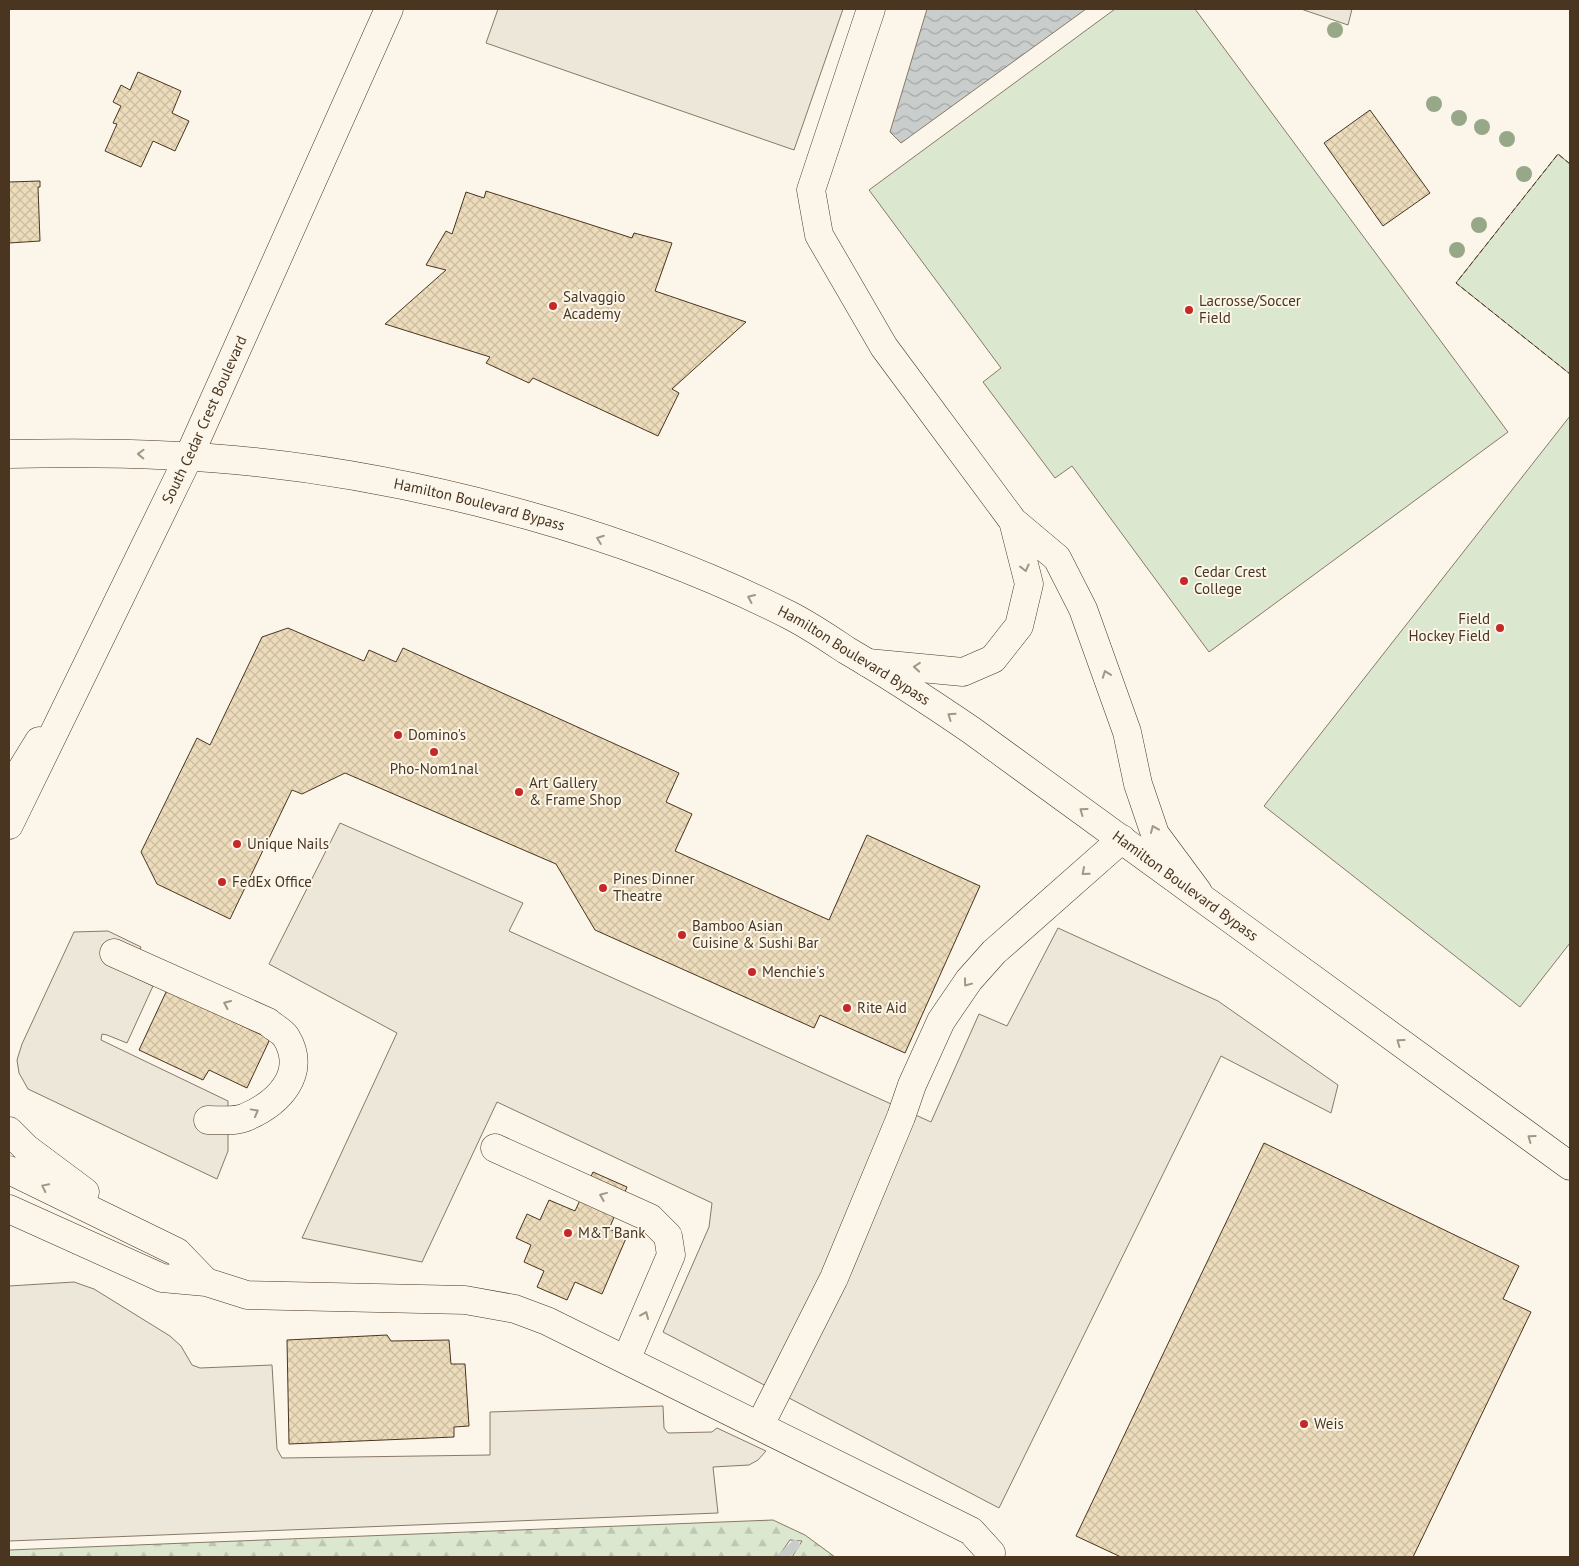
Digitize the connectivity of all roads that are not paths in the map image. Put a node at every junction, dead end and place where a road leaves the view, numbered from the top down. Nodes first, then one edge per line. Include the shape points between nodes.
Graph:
1 (389, 9) edge
2 (871, 9) edge
3 (9, 454) edge
4 (189, 456) junction
5 (1013, 521) junction
6 (97, 646) junction
7 (868, 663) junction
8 (9, 790) edge
9 (9, 825) edge
10 (1122, 840) junction
11 (1202, 898) junction
12 (114, 953) dead end
13 (208, 1120) dead end
14 (9, 1131) edge
15 (495, 1148) dead end
16 (1570, 1166) edge
17 (9, 1170) edge
18 (9, 1209) edge
19 (9, 1227) edge
20 (177, 1252) junction
21 (162, 1278) junction
22 (206, 1282) junction
23 (626, 1360) junction
24 (760, 1425) junction
25 (990, 1555) edge

1 - 4 main road, South Cedar Crest Boulevard
2 - 5 main road via 811,190 820,235 884,347
4 -> 3 main road, Hamilton Boulevard Bypass via 90,452
4 - 6 main road, South Cedar Crest Boulevard
7 -> 4 main road, Hamilton Boulevard Bypass via 790,616 686,570 579,531 470,500 358,477
5 -> 7 main road via 1029,584 1019,626 994,658 963,672
11 -> 5 main road via 1155,834 1138,784 1127,732 1083,609 1057,558
6 - 8 main road
6 - 9 main road, South Cedar Crest Boulevard
10 -> 7 main road, Hamilton Boulevard Bypass via 964,725
10 - 11 main road, Hamilton Boulevard Bypass
10 -> 24 main road via 994,952 941,1021 834,1278
16 -> 11 main road, Hamilton Boulevard Bypass
13 -> 12 main road via 245,1118 272,1103 290,1084 294,1056 285,1036 268,1022
14 - 20 main road via 68,1180
23 -> 15 main road via 671,1255 668,1236 650,1218
20 -> 17 main road
18 - 21 main road
19 - 21 main road
20 - 22 main road
21 - 22 main road
22 - 23 main road via 247,1295 428,1297 515,1309 548,1321
23 - 24 main road
24 - 25 main road via 971,1531

